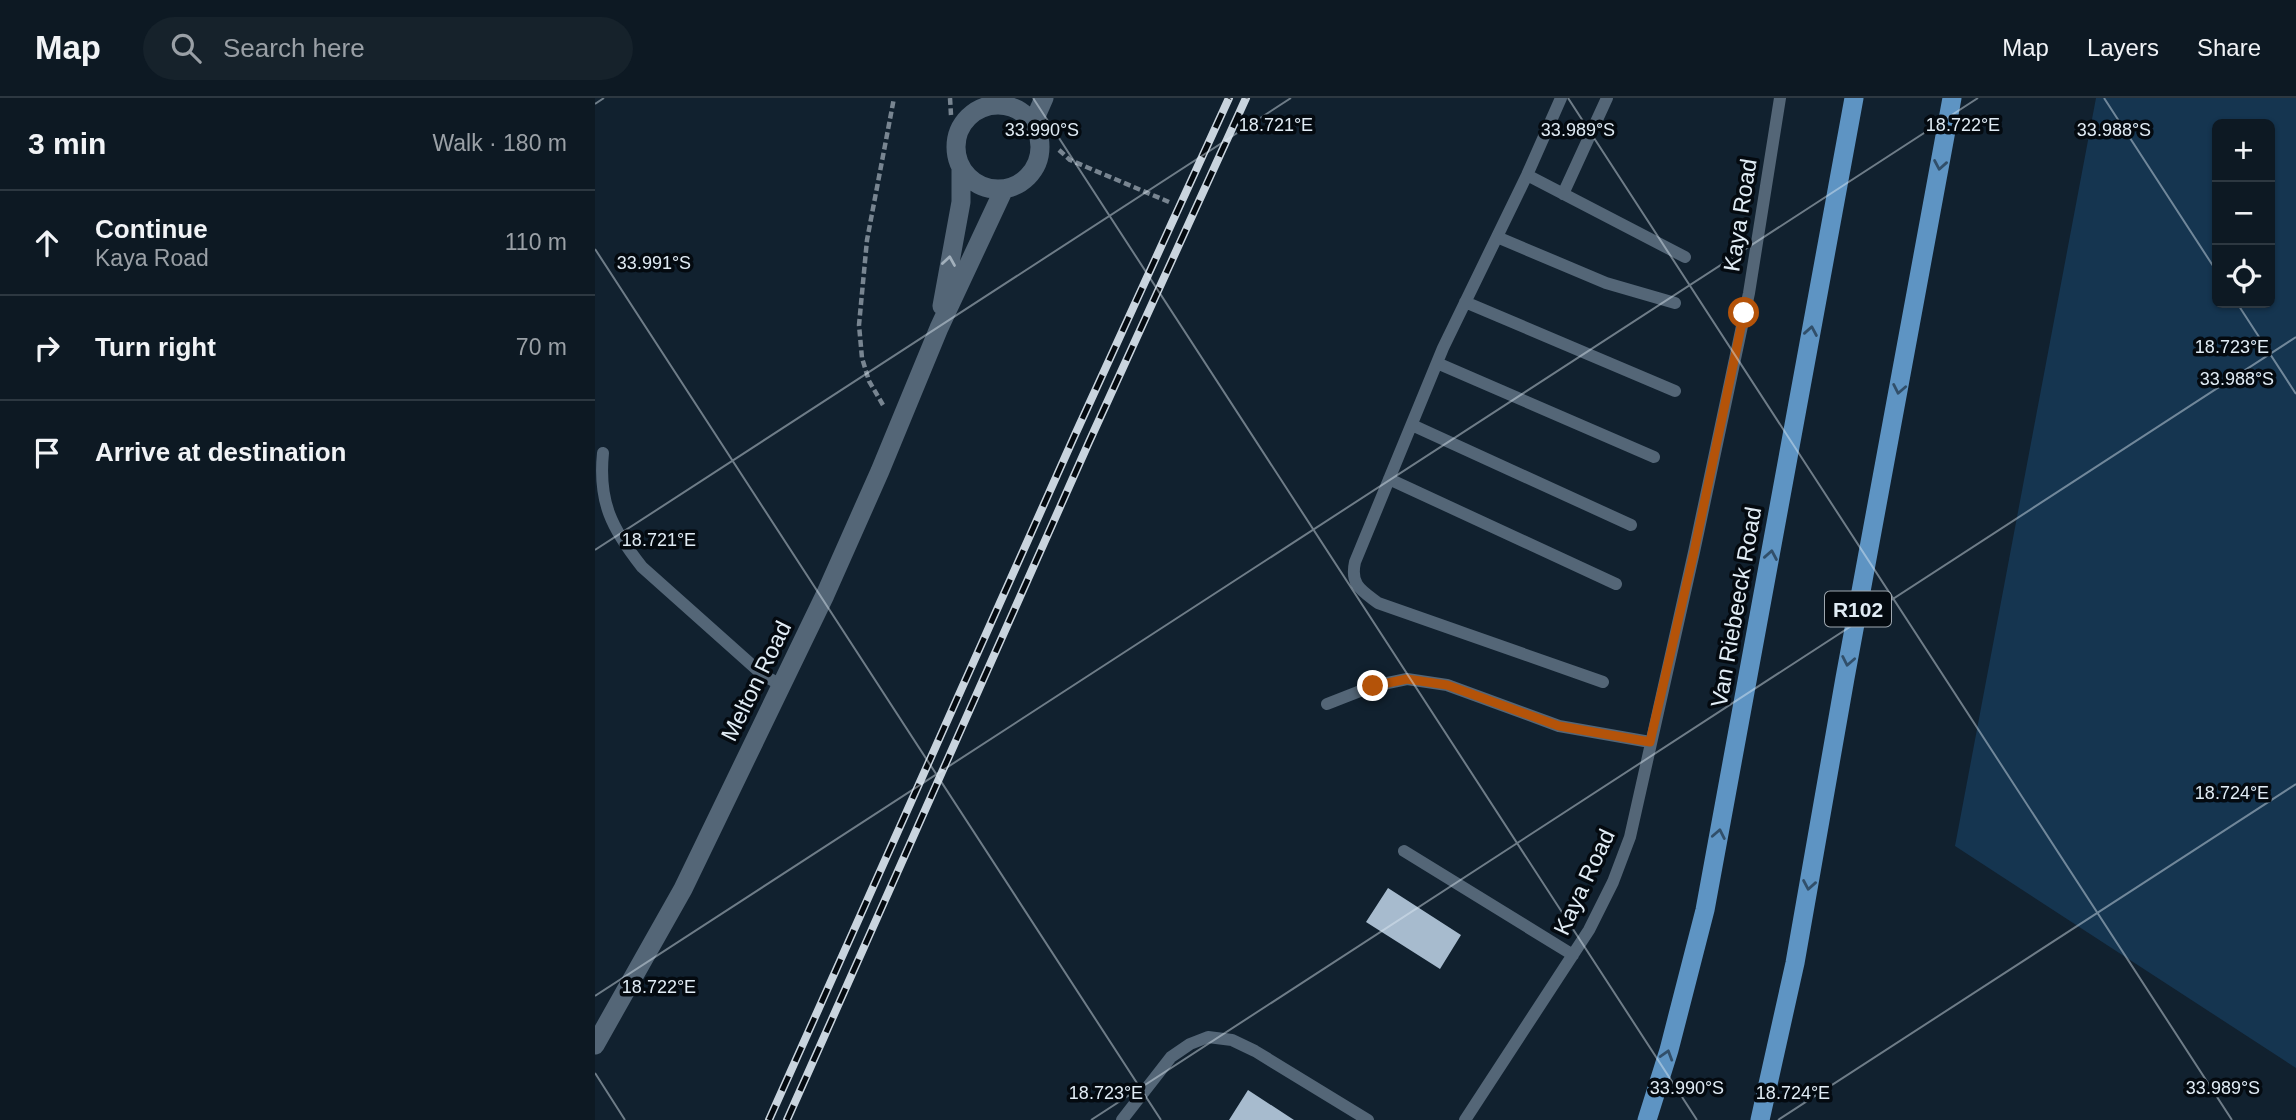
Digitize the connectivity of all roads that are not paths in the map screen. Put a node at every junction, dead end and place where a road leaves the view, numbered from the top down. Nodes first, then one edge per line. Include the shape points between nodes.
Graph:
1 (1044, 98) edge
2 (1561, 98) edge
3 (1608, 98) edge
4 (1780, 98) edge
5 (1854, 98) edge
6 (1952, 98) edge
7 (1001, 101) edge
8 (1033, 123) junction
9 (961, 168) junction
10 (1527, 175) junction
11 (1004, 189) junction
12 (1563, 194) junction
13 (1497, 236) junction
14 (1685, 257) dead end
15 (1465, 302) junction
16 (1675, 303) dead end
17 (939, 328) junction
18 (1437, 363) junction
19 (1675, 391) dead end
20 (1412, 425) junction
21 (603, 453) dead end
22 (1654, 457) dead end
23 (1389, 479) junction
24 (1630, 525) dead end
25 (1616, 584) dead end
26 (1603, 682) dead end
27 (781, 685) junction
28 (1327, 704) dead end
29 (1650, 742) junction
30 (1404, 851) dead end
31 (1573, 955) junction
32 (595, 1045) edge
33 (1122, 1120) edge
34 (1368, 1120) edge
35 (1465, 1120) edge
36 (1647, 1120) edge
37 (1761, 1120) edge

1 - 8 street
2 - 10 lane
3 - 12 lane
4 - 29 lane, Kaya Road via 1749,293
36 -> 5 main road, Van Riebeeck Road via 1705,910
6 -> 37 main road, R102 via 1795,963
7 - 8 street
7 - 9 street via 982,108 962,125 955,151
8 - 11 street via 1040,151 1036,166 1024,180
9 - 11 street via 979,186
17 -> 9 street, Melton Road via 961,202
10 - 12 lane
10 - 13 lane
11 - 17 street, Melton Road
12 - 14 lane
13 - 15 lane
13 - 16 lane via 1606,283
15 - 18 lane
15 - 19 lane
17 - 27 street, Melton Road via 880,471
18 - 20 lane
18 - 22 lane
20 - 23 lane
20 - 24 lane
21 - 27 lane via 600,477 604,499 612,525 626,547 642,567 763,675
23 - 25 lane
23 - 26 lane via 1355,562 1352,574 1361,591 1378,603
27 - 32 street, Melton Road via 683,889
28 - 29 lane via 1407,679 1447,685 1559,726
29 - 31 lane, Kaya Road via 1630,837 1601,906
30 - 31 lane
31 - 35 lane, Kaya Road
33 - 34 lane via 1171,1057 1208,1037 1232,1040 1255,1051

